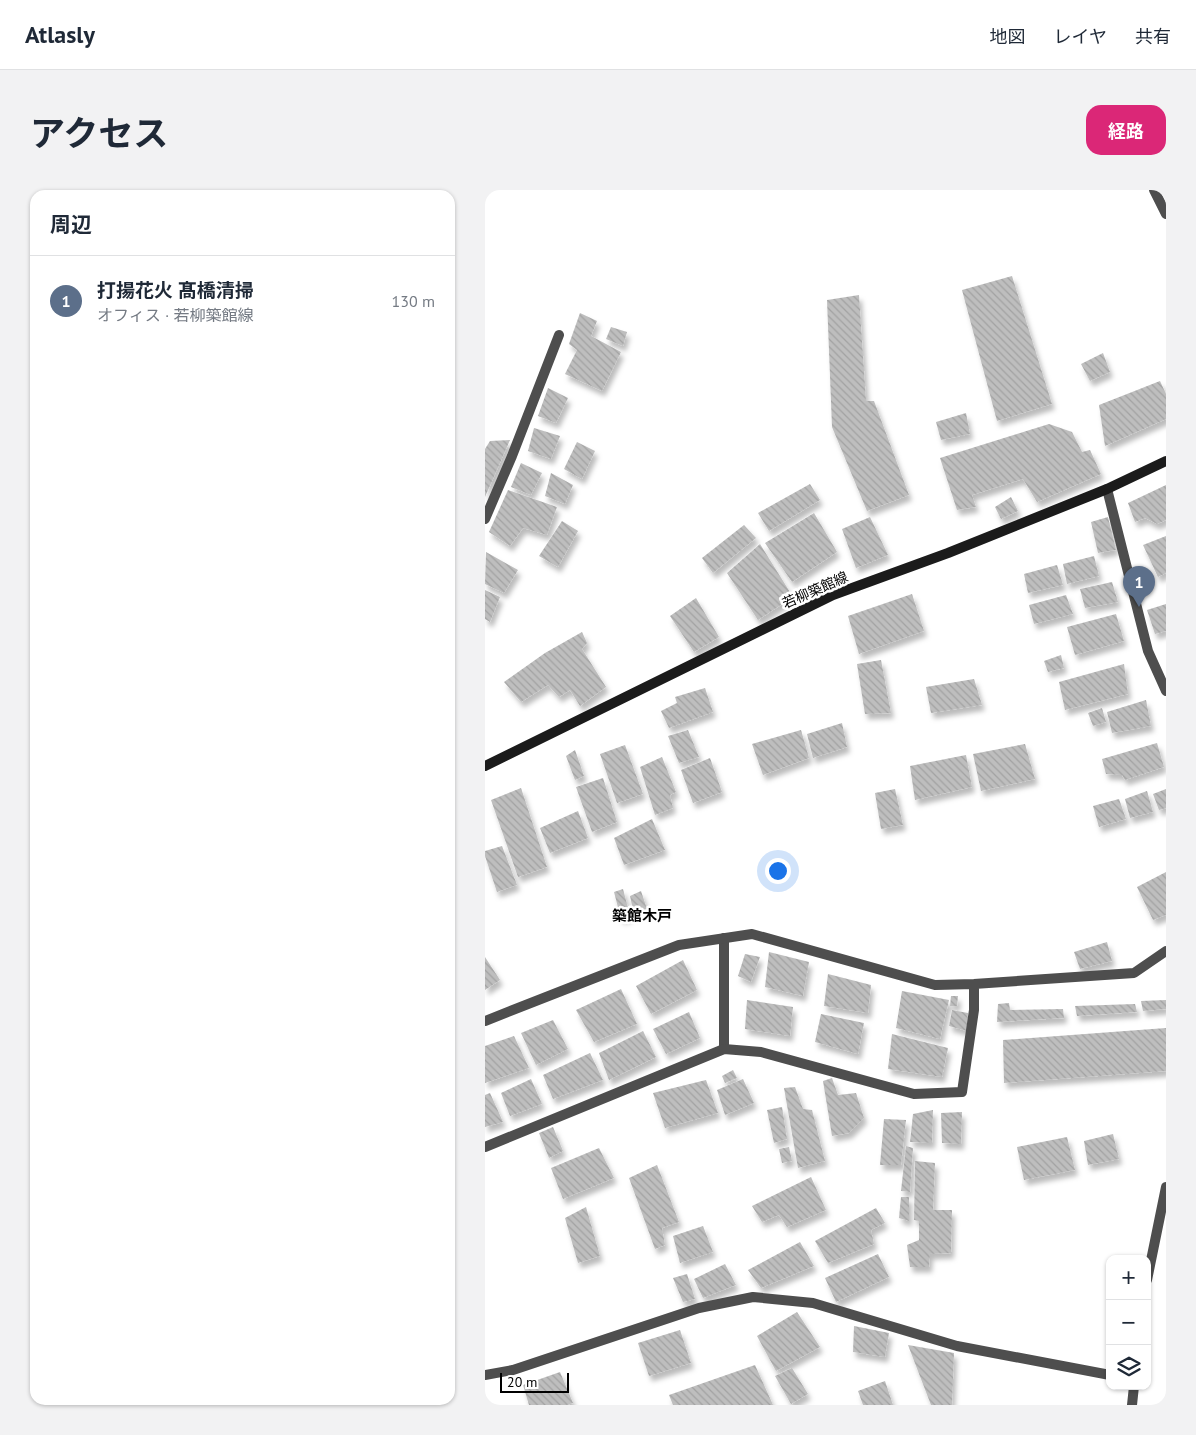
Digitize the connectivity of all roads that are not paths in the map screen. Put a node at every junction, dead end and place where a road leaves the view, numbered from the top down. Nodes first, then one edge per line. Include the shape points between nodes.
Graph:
1 (1154, 190) edge
2 (1166, 214) edge
3 (559, 335) dead end
4 (1166, 461) edge
5 (1107, 489) junction
6 (485, 519) edge
7 (1166, 691) edge
8 (485, 766) edge
9 (724, 938) junction
10 (1166, 951) edge
11 (974, 984) junction
12 (485, 1021) edge
13 (724, 1049) junction
14 (485, 1147) edge
15 (1166, 1187) edge
16 (1151, 1260) edge
17 (1106, 1373) edge
18 (485, 1375) edge
19 (1134, 1390) edge
20 (1132, 1405) edge

1 - 2 street
3 - 6 street
4 - 5 main road, 若柳築館線
5 - 7 street via 1148,651
5 - 8 main road, 若柳築館線 via 948,554 833,595
9 - 11 street via 752,934 935,985
9 - 12 street via 679,945
9 - 13 street
10 - 11 street via 1134,973
11 - 13 street via 974,1010 962,1092 914,1094 761,1052
13 - 14 street
15 - 16 street
17 - 18 street via 957,1346 813,1303 753,1297 699,1308 513,1370
19 - 20 street

